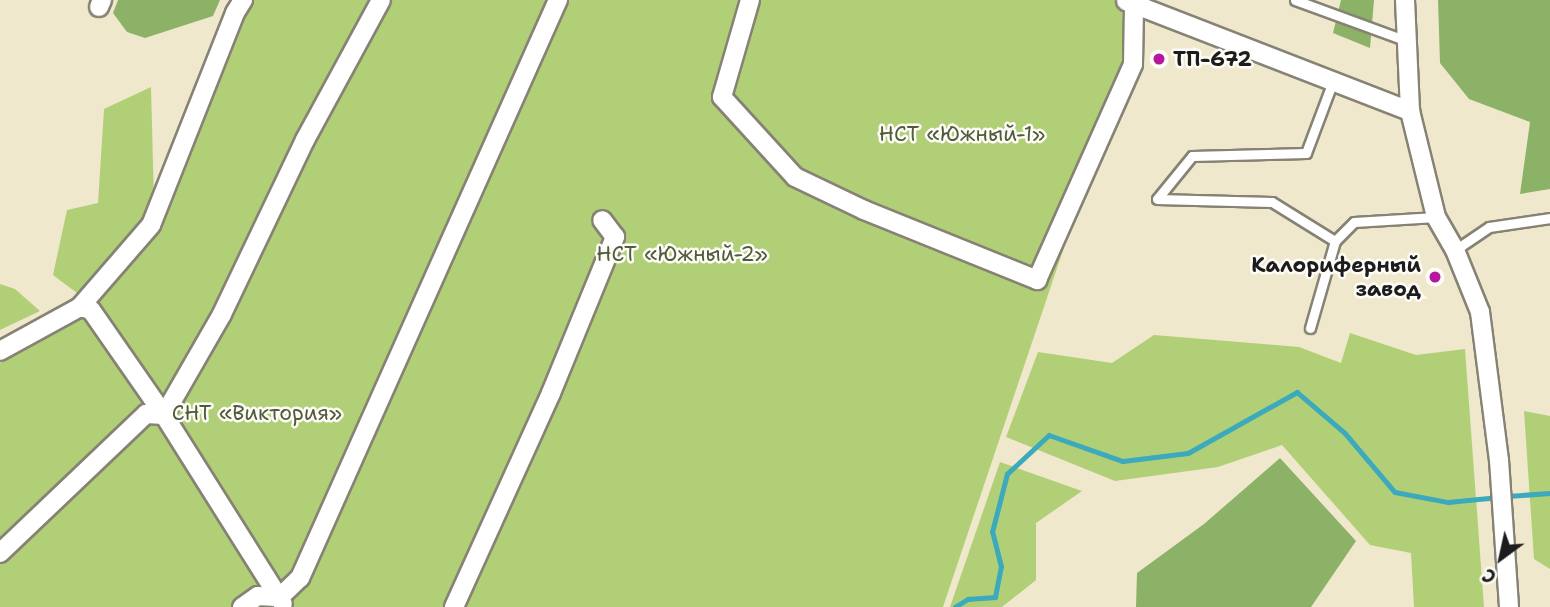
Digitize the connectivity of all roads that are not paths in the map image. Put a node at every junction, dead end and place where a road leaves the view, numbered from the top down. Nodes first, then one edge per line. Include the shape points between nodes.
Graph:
1 (243, 0) edge
2 (381, 0) edge
3 (558, 0) edge
4 (750, 0) edge
5 (1295, 0) edge
6 (1405, 0) edge
7 (1129, 2) edge
8 (1407, 41) junction
9 (1333, 79) junction
10 (1410, 111) junction
11 (1436, 217) junction
12 (1550, 218) edge
13 (602, 220) dead end
14 (1335, 241) junction
15 (1458, 256) junction
16 (80, 307) junction
17 (1310, 328) dead end
18 (0, 351) edge
19 (164, 415) junction
20 (0, 553) edge
21 (282, 602) edge
22 (242, 607) edge
23 (454, 607) edge
24 (1509, 607) edge

1 - 16 street via 151,225
2 - 19 street via 305,140 222,314
3 - 21 street via 300,578
4 - 7 street via 722,97 795,177 1037,280 1133,64
5 - 8 lane
6 - 8 street
7 - 9 street
8 - 10 street
9 - 10 street
9 - 14 lane via 1306,153 1192,156 1157,199 1272,202
10 - 11 street
11 - 14 lane via 1354,222
11 - 15 street
12 - 15 lane via 1489,227
13 - 23 street via 615,237 551,393
14 - 17 lane
15 - 24 street via 1480,312 1499,460
16 - 18 street
16 - 19 street via 91,310
19 - 20 street via 146,415
19 - 21 street
21 - 22 street via 258,596

